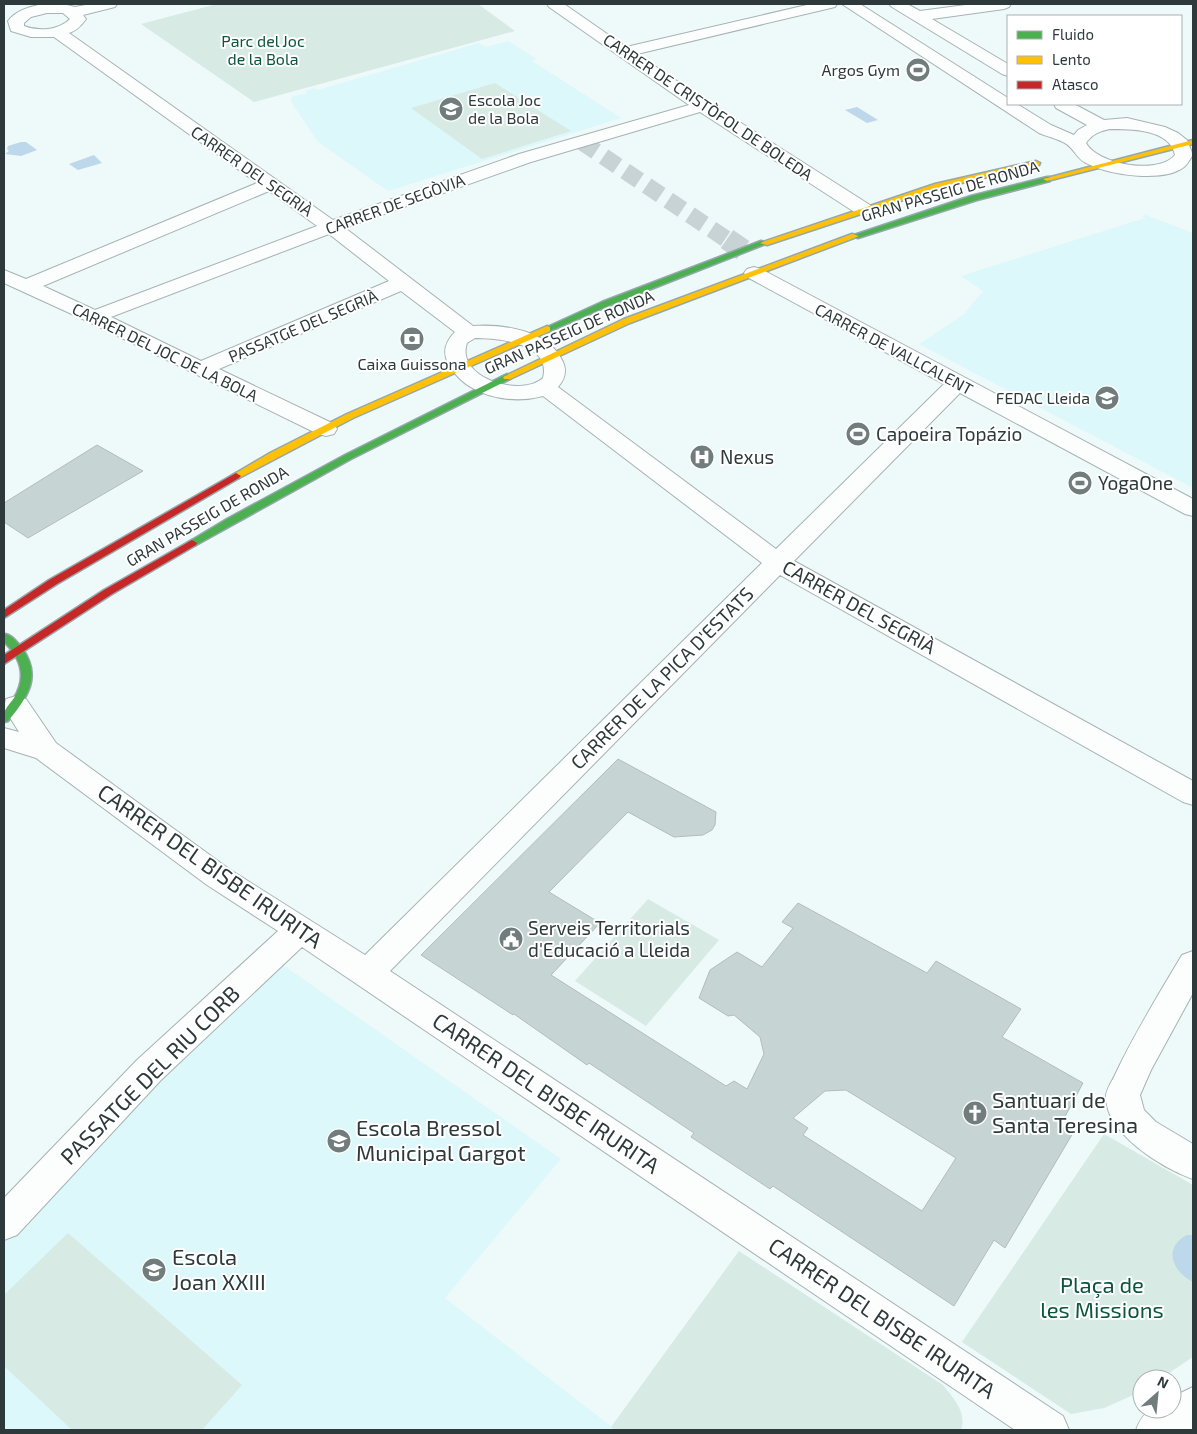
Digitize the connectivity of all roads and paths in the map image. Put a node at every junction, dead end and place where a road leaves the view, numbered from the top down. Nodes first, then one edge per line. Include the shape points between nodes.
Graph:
1 (110, 4) edge
2 (554, 4) edge
3 (830, 4) edge
4 (850, 4) edge
5 (898, 4) edge
6 (1004, 4) edge
7 (29, 7) edge
8 (74, 12) junction
9 (918, 16) junction
10 (22, 30) junction
11 (55, 32) junction
12 (4, 36) edge
13 (624, 52) junction
14 (1007, 70) edge
15 (1064, 105) edge
16 (702, 106) junction
17 (1100, 125) junction
18 (1164, 132) junction
19 (1139, 137) dead end
20 (1186, 138) edge
21 (1076, 150) junction
22 (1102, 156) junction
23 (1050, 160) dead end
24 (270, 184) junction
25 (863, 209) junction
26 (331, 227) junction
27 (754, 273) junction
28 (4, 276) edge
29 (405, 282) junction
30 (26, 286) junction
31 (94, 317) junction
32 (469, 332) junction
33 (525, 339) junction
34 (551, 357) junction
35 (460, 367) junction
36 (200, 369) junction
37 (957, 383) junction
38 (486, 386) junction
39 (546, 388) junction
40 (326, 429) junction
41 (1193, 508) edge
42 (777, 562) junction
43 (4, 615) edge
44 (4, 636) edge
45 (20, 648) junction
46 (4, 660) edge
47 (10, 712) edge
48 (4, 738) edge
49 (46, 750) junction
50 (1193, 794) edge
51 (300, 930) junction
52 (1193, 964) edge
53 (368, 973) junction
54 (1193, 1163) edge
55 (4, 1223) edge
56 (1193, 1407) edge
57 (1050, 1430) edge
58 (1156, 1430) edge

1 - 8 street
2 - 13 street, CARRER DE CRISTÒFOL DE BOLEDA
3 - 13 street
4 - 21 street
5 - 9 street
6 - 9 street
7 - 8 street
7 - 10 street via 16,21 17,28
8 - 11 street via 76,23
9 - 14 street
10 - 11 street
10 - 12 street
11 - 24 street, CARRER DEL SEGRIÀ
13 - 16 street, CARRER DE CRISTÒFOL DE BOLEDA
15 - 17 street
16 - 25 street, CARRER DE CRISTÒFOL DE BOLEDA
16 - 26 street, CARRER DE SEGÒVIA via 525,158
17 - 18 street via 1132,124
17 - 21 street via 1080,135
18 - 19 main road
18 - 20 street
20 - 22 main road, GRAN PASSEIG DE RONDA
20 - 22 street via 1178,172 1139,171
21 - 22 street
22 - 27 main road, GRAN PASSEIG DE RONDA via 907,218
23 - 25 main road, GRAN PASSEIG DE RONDA via 938,186
24 - 26 street, CARRER DEL SEGRIÀ
24 - 30 street
25 - 33 main road, GRAN PASSEIG DE RONDA via 742,250
26 - 29 street, CARRER DEL SEGRIÀ
26 - 31 street, CARRER DE SEGÒVIA
27 - 34 main road, GRAN PASSEIG DE RONDA via 628,321
27 - 37 street, CARRER DE VALLCALENT
28 - 30 street, CARRER DEL JOC DE LA BOLA
29 - 32 street, CARRER DEL SEGRIÀ
29 - 36 street, PASSATGE DEL SEGRIÀ
30 - 31 street, CARRER DEL JOC DE LA BOLA
31 - 36 street, CARRER DEL JOC DE LA BOLA
32 - 33 street via 502,333
32 - 35 street via 459,339 454,350
33 - 34 street via 542,346
33 - 35 main road, GRAN PASSEIG DE RONDA
34 - 38 main road, GRAN PASSEIG DE RONDA
34 - 39 street via 555,371
35 - 38 street via 469,377
35 - 40 main road, GRAN PASSEIG DE RONDA
36 - 40 street, CARRER DEL JOC DE LA BOLA
37 - 41 street, CARRER DE VALLCALENT
37 - 42 street, CARRER DE LA PICA D'ESTATS
38 - 39 street via 506,392 528,393
38 - 45 main road, GRAN PASSEIG DE RONDA via 281,491 108,592
39 - 42 street, CARRER DEL SEGRIÀ
40 - 43 main road, GRAN PASSEIG DE RONDA via 242,473 53,582
42 - 50 street, CARRER DEL SEGRIÀ
42 - 53 street, CARRER DE LA PICA D'ESTATS
44 - 45 main road
45 - 46 main road, GRAN PASSEIG DE RONDA
45 - 47 main road via 29,672 26,689
47 - 49 street, CARRER DEL BISBE IRURITA
48 - 49 street, CARRER DEL BISBE IRURITA
49 - 51 street, CARRER DEL BISBE IRURITA via 218,876
51 - 53 street, CARRER DEL BISBE IRURITA
51 - 55 street, PASSATGE DEL RIU CORB via 149,1070
52 - 54 street via 1123,1095 1124,1107 1144,1133
53 - 57 street, CARRER DEL BISBE IRURITA
56 - 58 street

